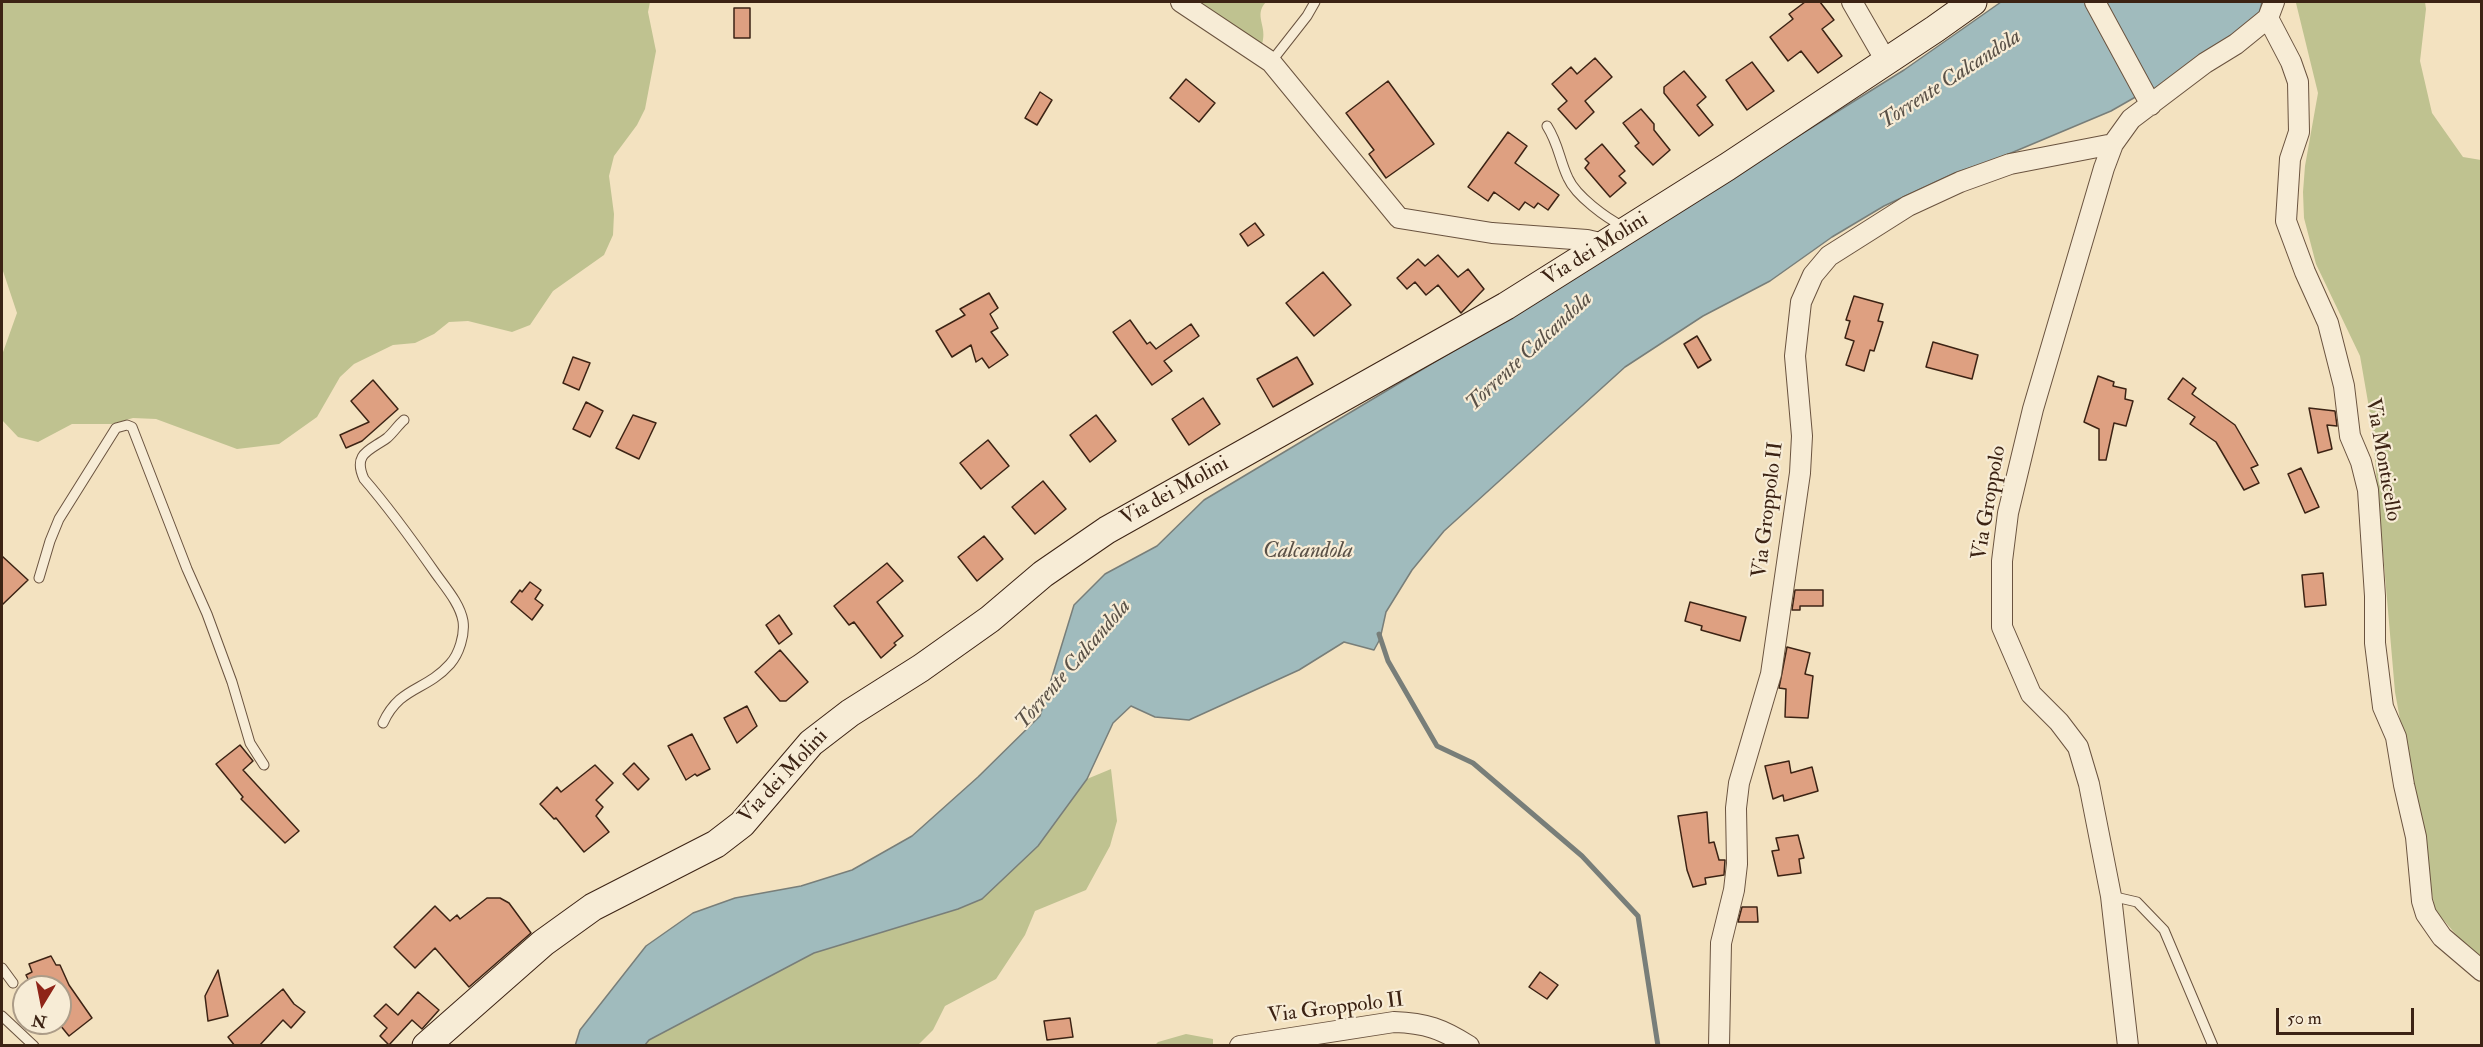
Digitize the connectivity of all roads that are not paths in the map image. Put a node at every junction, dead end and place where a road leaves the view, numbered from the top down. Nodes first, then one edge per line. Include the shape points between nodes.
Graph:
1 (1181, 2) edge
2 (1315, 2) edge
3 (1852, 2) edge
4 (1972, 2) edge
5 (2095, 2) edge
6 (2271, 10) edge
7 (1886, 61) junction
8 (1271, 62) junction
9 (2149, 100) junction
10 (1547, 126) dead end
11 (2113, 144) junction
12 (1629, 229) junction
13 (1604, 244) junction
14 (404, 420) dead end
15 (39, 578) dead end
16 (383, 723) dead end
17 (264, 765) dead end
18 (2111, 896) junction
19 (2, 968) edge
20 (2481, 971) edge
21 (12, 981) edge
22 (2, 1016) edge
23 (34, 1046) edge
24 (426, 1046) edge
25 (1240, 1046) edge
26 (1469, 1046) edge
27 (1719, 1046) edge
28 (2128, 1046) edge
29 (2213, 1046) edge

1 - 8 street
2 - 8 lane
3 - 7 street
4 - 7 street, Via dei Molini
5 - 9 street
6 - 9 street, Via Groppolo via 2236,44
6 - 20 street, Via Monticello via 2298,82 2299,132 2290,159 2286,220 2328,322 2344,386 2350,436 2368,490 2376,654 2383,707 2396,737 2416,837 2422,901 2442,937
7 - 12 street, Via dei Molini
8 - 13 street via 1399,218 1492,233
9 - 11 street, Via Groppolo
10 - 12 lane via 1556,139 1569,181 1609,219
11 - 18 street, Via Groppolo via 2033,408 2008,513 2002,561 2002,627 2031,694 2078,747
11 - 27 street, Via Groppolo II via 2010,164 1908,206 1829,256 1813,275 1801,302 1795,356 1802,436 1800,473 1771,674 1739,783 1737,864 1721,943
12 - 13 street, Via dei Molini
13 - 24 street, Via dei Molini via 1496,312 1107,530 1070,555 990,619 811,742 742,824 725,837 593,907 543,942
14 - 16 lane via 387,438 368,448 360,472 457,604 463,627 461,644 450,664 429,683 395,701
15 - 17 lane via 59,519 116,428 132,427 207,614 250,743
18 - 28 street, Via Groppolo
18 - 29 lane via 2137,902 2164,930
19 - 21 lane
22 - 23 lane
25 - 26 street, Via Groppolo II via 1394,1022 1444,1030

